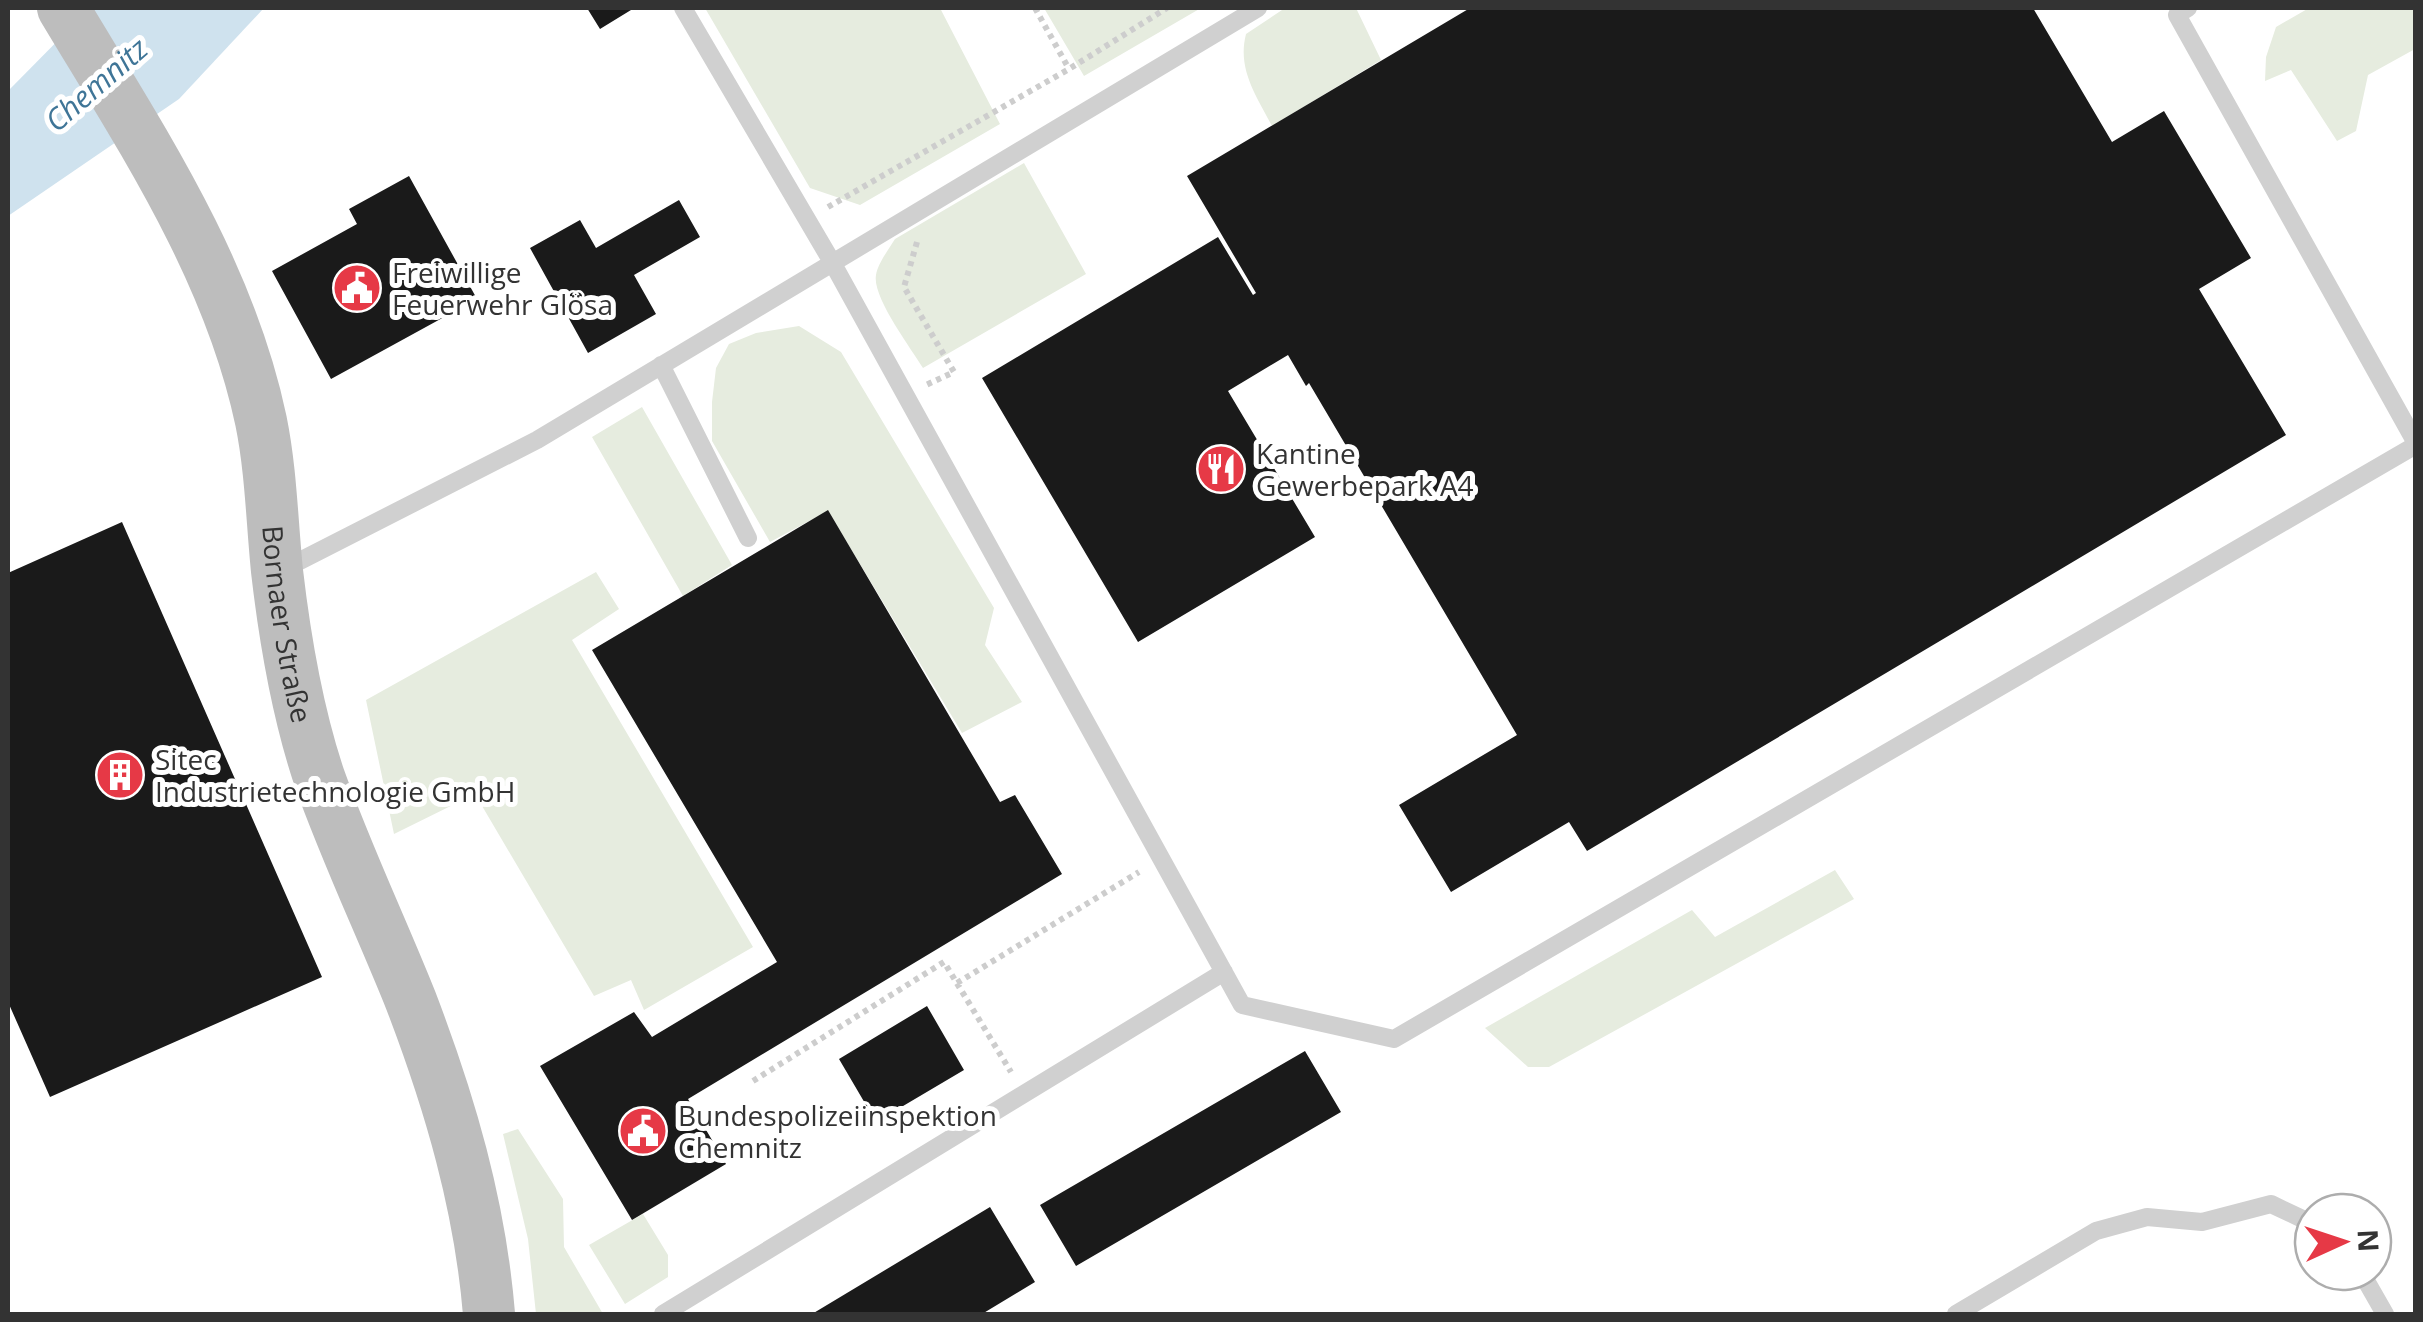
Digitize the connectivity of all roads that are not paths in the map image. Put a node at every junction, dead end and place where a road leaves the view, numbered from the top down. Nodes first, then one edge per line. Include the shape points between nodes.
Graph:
1 (63, 8) edge
2 (682, 8) edge
3 (1258, 8) edge
4 (2188, 8) edge
5 (832, 262) junction
6 (661, 365) junction
7 (2416, 444) edge
8 (748, 538) dead end
9 (278, 572) junction
10 (1224, 972) junction
11 (2293, 1214) edge
12 (2372, 1292) edge
13 (489, 1314) edge
14 (663, 1314) edge
15 (1956, 1314) edge
16 (2385, 1314) edge

1 - 9 main road, Bornaer Straße via 209,267 262,422
2 - 5 lane
3 - 5 lane
4 - 7 lane via 2176,15
5 - 6 lane
5 - 10 lane
6 - 8 lane
6 - 9 lane via 536,440
7 - 10 lane via 1394,1039 1242,1005
9 - 13 main road, Bornaer Straße via 295,688 319,776 410,1000 466,1164
10 - 14 lane
11 - 15 lane via 2271,1204 2202,1222 2148,1218 2096,1231
12 - 16 lane

